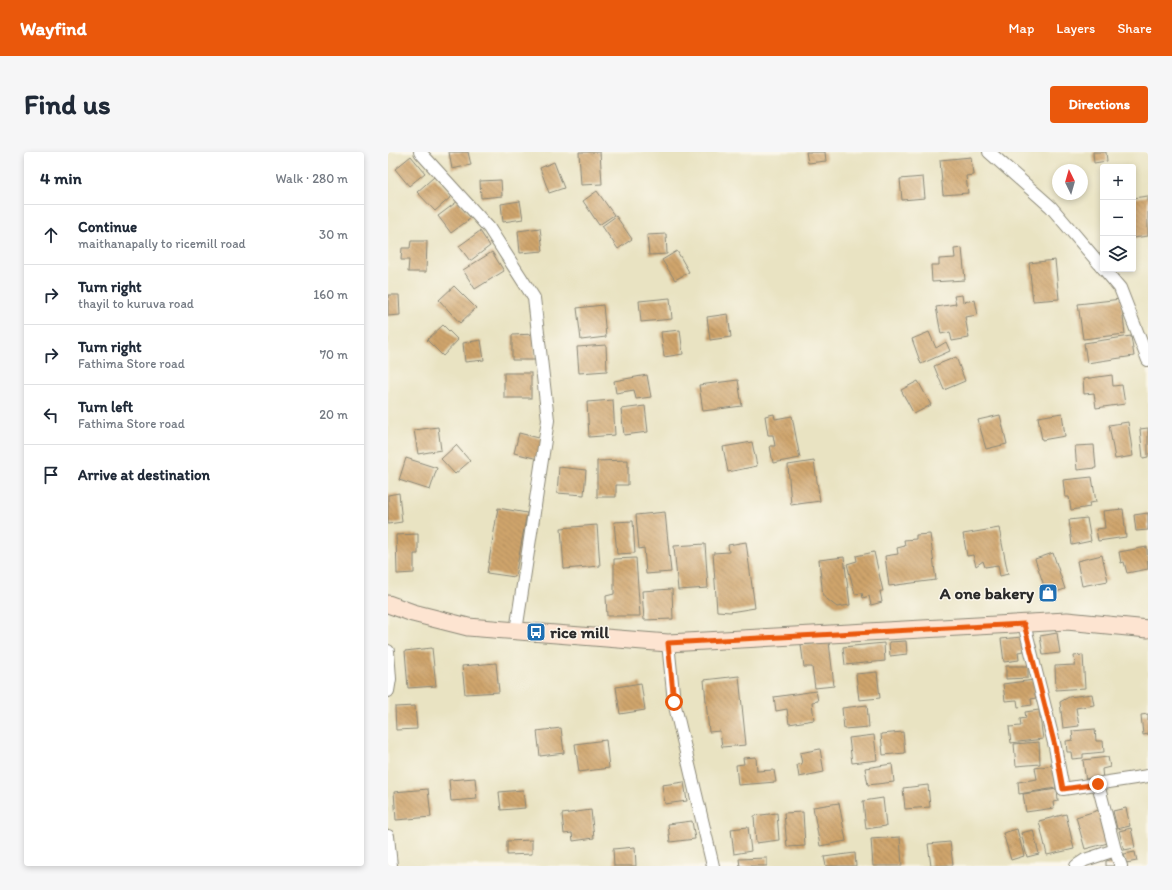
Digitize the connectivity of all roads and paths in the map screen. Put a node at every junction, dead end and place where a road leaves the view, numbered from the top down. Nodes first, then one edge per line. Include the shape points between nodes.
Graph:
1 (420, 152) edge
2 (989, 152) edge
3 (1100, 265) edge
4 (1106, 272) edge
5 (1148, 360) edge
6 (388, 604) edge
7 (1024, 624) junction
8 (1148, 629) edge
9 (516, 631) junction
10 (668, 643) junction
11 (388, 651) edge
12 (388, 691) edge
13 (1148, 776) edge
14 (1098, 784) junction
15 (388, 836) edge
16 (1115, 850) junction
17 (391, 866) edge
18 (713, 866) edge
19 (1076, 866) edge
20 (1121, 866) edge

1 - 9 street via 489,228 534,298 548,420
2 - 3 street via 1051,207
4 - 5 street via 1120,288
6 - 9 main road via 468,627
7 - 8 main road via 1067,621
7 - 10 main road
7 - 14 street via 1055,746 1063,789
9 - 10 main road
10 - 18 street via 674,702
11 - 12 street
13 - 14 street
14 - 16 street
15 - 17 street
16 - 19 street via 1085,860
16 - 20 street

